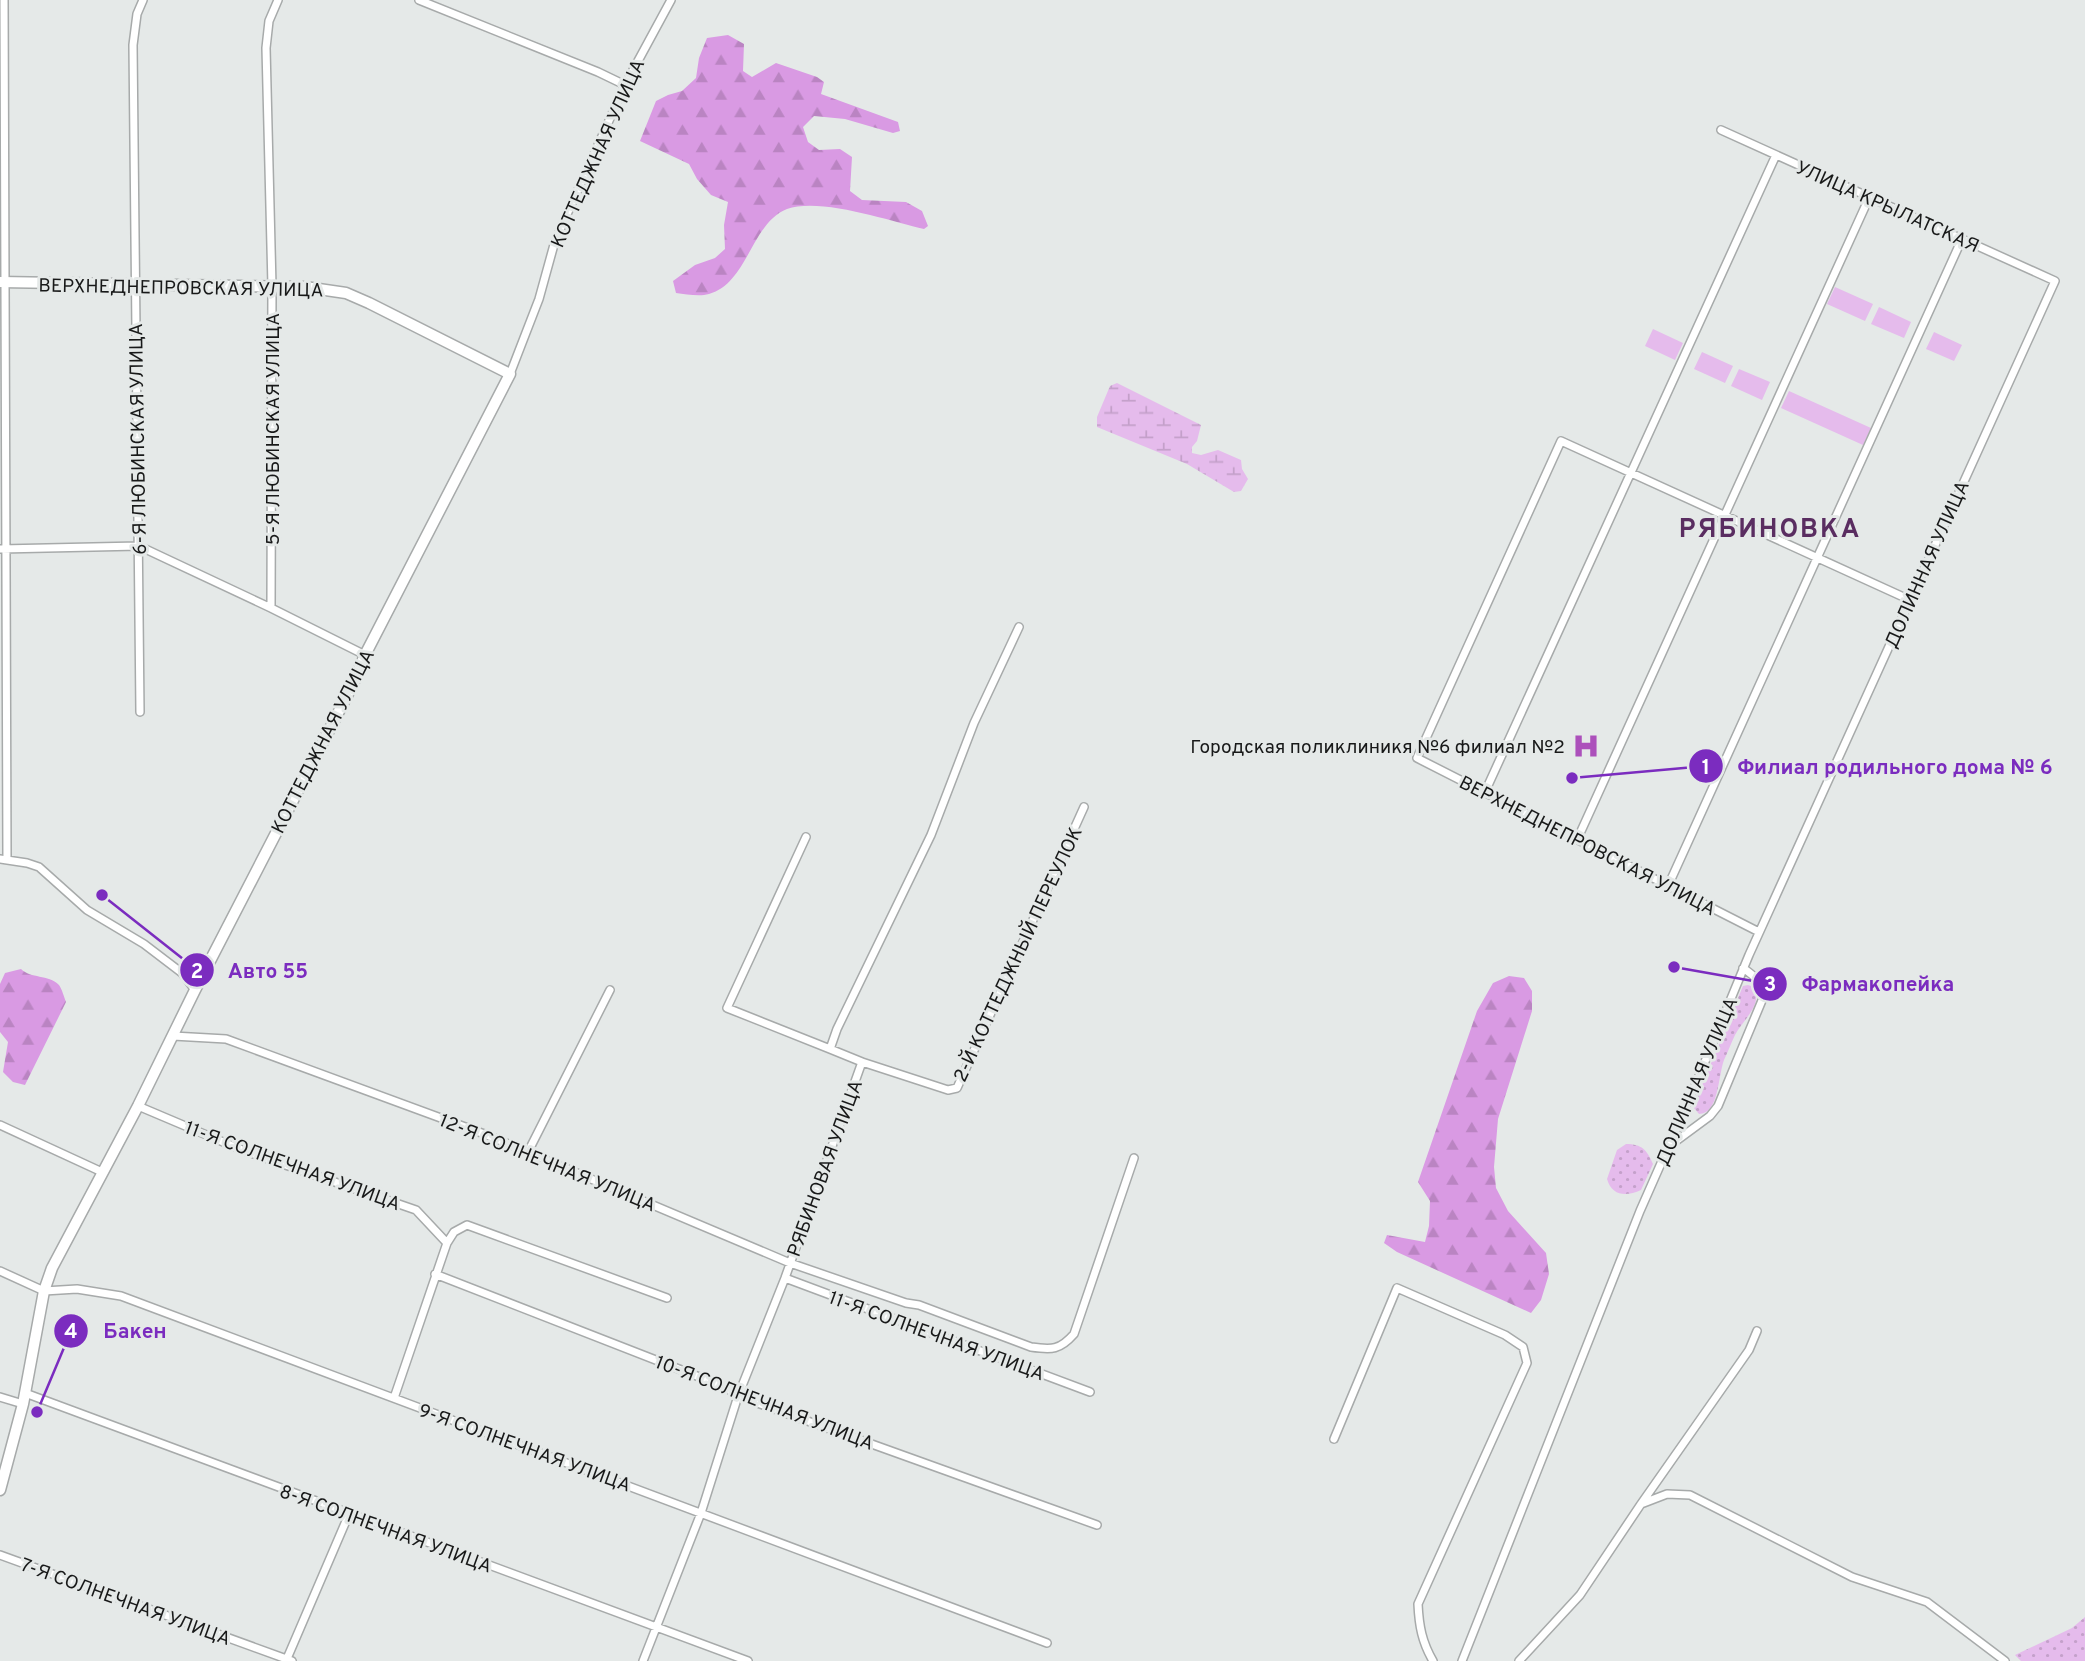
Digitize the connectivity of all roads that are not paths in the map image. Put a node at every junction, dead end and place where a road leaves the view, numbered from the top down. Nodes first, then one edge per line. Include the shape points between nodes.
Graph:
1 (4, 0) edge
2 (143, 0) edge
3 (278, 0) edge
4 (419, 0) edge
5 (671, 0) edge
6 (625, 85) junction
7 (1721, 130) dead end
8 (1776, 155) junction
9 (1870, 198) junction
10 (1962, 239) junction
11 (2055, 281) joint
12 (2, 282) edge
13 (134, 286) junction
14 (272, 286) junction
15 (510, 374) junction
16 (1631, 473) junction
17 (1725, 516) junction
18 (139, 546) junction
19 (2, 549) edge
20 (1818, 558) junction
21 (1910, 600) junction
22 (271, 608) junction
23 (1019, 627) dead end
24 (365, 656) junction
25 (140, 712) dead end
26 (1485, 792) junction
27 (1084, 807) dead end
28 (806, 836) dead end
29 (1577, 839) junction
30 (4, 859) edge
31 (1668, 886) junction
32 (1759, 932) junction
33 (1743, 968) junction
34 (195, 990) junction
35 (610, 990) dead end
36 (173, 1036) junction
37 (830, 1049) junction
38 (862, 1062) junction
39 (138, 1106) junction
40 (0, 1125) edge
41 (1668, 1148) junction
42 (528, 1152) junction
43 (1134, 1158) dead end
44 (102, 1172) junction
45 (447, 1243) junction
46 (790, 1263) junction
47 (0, 1271) edge
48 (435, 1274) junction
49 (785, 1278) junction
50 (44, 1291) junction
51 (667, 1298) dead end
52 (1757, 1331) dead end
53 (1090, 1392) dead end
54 (738, 1396) junction
55 (0, 1397) edge
56 (394, 1398) junction
57 (24, 1399) junction
58 (1334, 1439) dead end
59 (0, 1490) edge
60 (1641, 1504) junction
61 (701, 1513) junction
62 (349, 1514) junction
63 (1097, 1525) dead end
64 (0, 1555) edge
65 (655, 1627) junction
66 (1047, 1643) dead end
67 (288, 1660) edge
68 (643, 1661) edge
69 (748, 1661) edge
70 (1433, 1661) edge
71 (1462, 1661) edge
72 (1519, 1661) edge
73 (2005, 1661) edge

1 - 12 street
2 - 13 street, 6-Я ЛЮБИНСКАЯ УЛИЦА via 133,45
3 - 14 street, 5-Я ЛЮБИНСКАЯ УЛИЦА via 269,21 266,48
4 - 6 street
5 - 6 street, КОТТЕДЖНАЯ УЛИЦА
6 - 15 street, КОТТЕДЖНАЯ УЛИЦА via 555,241 540,299
7 - 8 street, УЛИЦА КРЫЛАТСКАЯ
8 - 9 street, УЛИЦА КРЫЛАТСКАЯ
8 - 16 street
9 - 10 street, УЛИЦА КРЫЛАТСКАЯ
9 - 17 street
10 - 11 street, УЛИЦА КРЫЛАТСКАЯ
10 - 20 street
11 - 21 street, ДОЛИННАЯ УЛИЦА
12 - 13 street, ВЕРХНЕДНЕПРОВСКАЯ УЛИЦА
12 - 19 street
13 - 14 street, ВЕРХНЕДНЕПРОВСКАЯ УЛИЦА
13 - 18 street, 6-Я ЛЮБИНСКАЯ УЛИЦА
14 - 15 street, ВЕРХНЕДНЕПРОВСКАЯ УЛИЦА via 346,293
14 - 22 street, 5-Я ЛЮБИНСКАЯ УЛИЦА
15 - 24 street, КОТТЕДЖНАЯ УЛИЦА
16 - 17 street
16 - 26 street
16 - 26 street, ВЕРХНЕДНЕПРОВСКАЯ УЛИЦА via 1561,442 1417,758
17 - 20 street
17 - 29 street
18 - 19 street
18 - 22 street
18 - 25 street, 6-Я ЛЮБИНСКАЯ УЛИЦА
19 - 30 street
20 - 21 street
20 - 31 street
21 - 32 street, ДОЛИННАЯ УЛИЦА
22 - 24 street
23 - 37 street via 974,723 931,835
24 - 34 street, КОТТЕДЖНАЯ УЛИЦА
26 - 29 street, ВЕРХНЕДНЕПРОВСКАЯ УЛИЦА
27 - 38 street, 2-Й КОТТЕДЖНЫЙ ПЕРЕУЛОК via 957,1088 947,1090
28 - 37 street, РЯБИНОВАЯ УЛИЦА via 727,1008
29 - 31 street, ВЕРХНЕДНЕПРОВСКАЯ УЛИЦА
30 - 34 street via 39,867 87,910 182,973
31 - 32 street, ВЕРХНЕДНЕПРОВСКАЯ УЛИЦА
32 - 33 street, ДОЛИННАЯ УЛИЦА
33 - 41 street, ДОЛИННАЯ УЛИЦА
33 - 41 street via 1755,976 1763,999 1727,1086 1710,1116
34 - 36 street, КОТТЕДЖНАЯ УЛИЦА
35 - 42 street
36 - 39 street, КОТТЕДЖНАЯ УЛИЦА
36 - 42 street, 12-Я СОЛНЕЧНАЯ УЛИЦА via 226,1039
37 - 38 street, РЯБИНОВАЯ УЛИЦА
38 - 46 street, РЯБИНОВАЯ УЛИЦА
39 - 44 street, КОТТЕДЖНАЯ УЛИЦА
39 - 45 street, 11-Я СОЛНЕЧНАЯ УЛИЦА via 242,1150 416,1210
40 - 44 street
41 - 71 street, ДОЛИННАЯ УЛИЦА
42 - 46 street, 12-Я СОЛНЕЧНАЯ УЛИЦА
43 - 46 street, 12-Я СОЛНЕЧНАЯ УЛИЦА via 1074,1334 1065,1345 1050,1350
44 - 50 street, КОТТЕДЖНАЯ УЛИЦА
45 - 48 street
45 - 51 street via 454,1232 467,1226
46 - 49 street, РЯБИНОВАЯ УЛИЦА
47 - 50 street, 9-Я СОЛНЕЧНАЯ УЛИЦА
48 - 54 street, 10-Я СОЛНЕЧНАЯ УЛИЦА
48 - 56 street
49 - 53 street, 11-Я СОЛНЕЧНАЯ УЛИЦА
49 - 54 street, РЯБИНОВАЯ УЛИЦА
50 - 56 street, 9-Я СОЛНЕЧНАЯ УЛИЦА via 77,1289 121,1296
50 - 57 street, КОТТЕДЖНАЯ УЛИЦА
52 - 60 street via 1749,1350
54 - 61 street, РЯБИНОВАЯ УЛИЦА
54 - 63 street, 10-Я СОЛНЕЧНАЯ УЛИЦА
55 - 57 street, 8-Я СОЛНЕЧНАЯ УЛИЦА
56 - 61 street, 9-Я СОЛНЕЧНАЯ УЛИЦА
57 - 59 street, КОТТЕДЖНАЯ УЛИЦА
57 - 62 street, 8-Я СОЛНЕЧНАЯ УЛИЦА
58 - 70 street via 1397,1289 1524,1347 1527,1363 1418,1604 1424,1647
60 - 72 street via 1580,1595
60 - 73 street via 1667,1494 1690,1495 1852,1577 1927,1602
61 - 65 street, РЯБИНОВАЯ УЛИЦА
61 - 66 street, 9-Я СОЛНЕЧНАЯ УЛИЦА
62 - 65 street, 8-Я СОЛНЕЧНАЯ УЛИЦА
62 - 67 street
64 - 67 street, 7-Я СОЛНЕЧНАЯ УЛИЦА
65 - 68 street, РЯБИНОВАЯ УЛИЦА
65 - 69 street, 8-Я СОЛНЕЧНАЯ УЛИЦА

